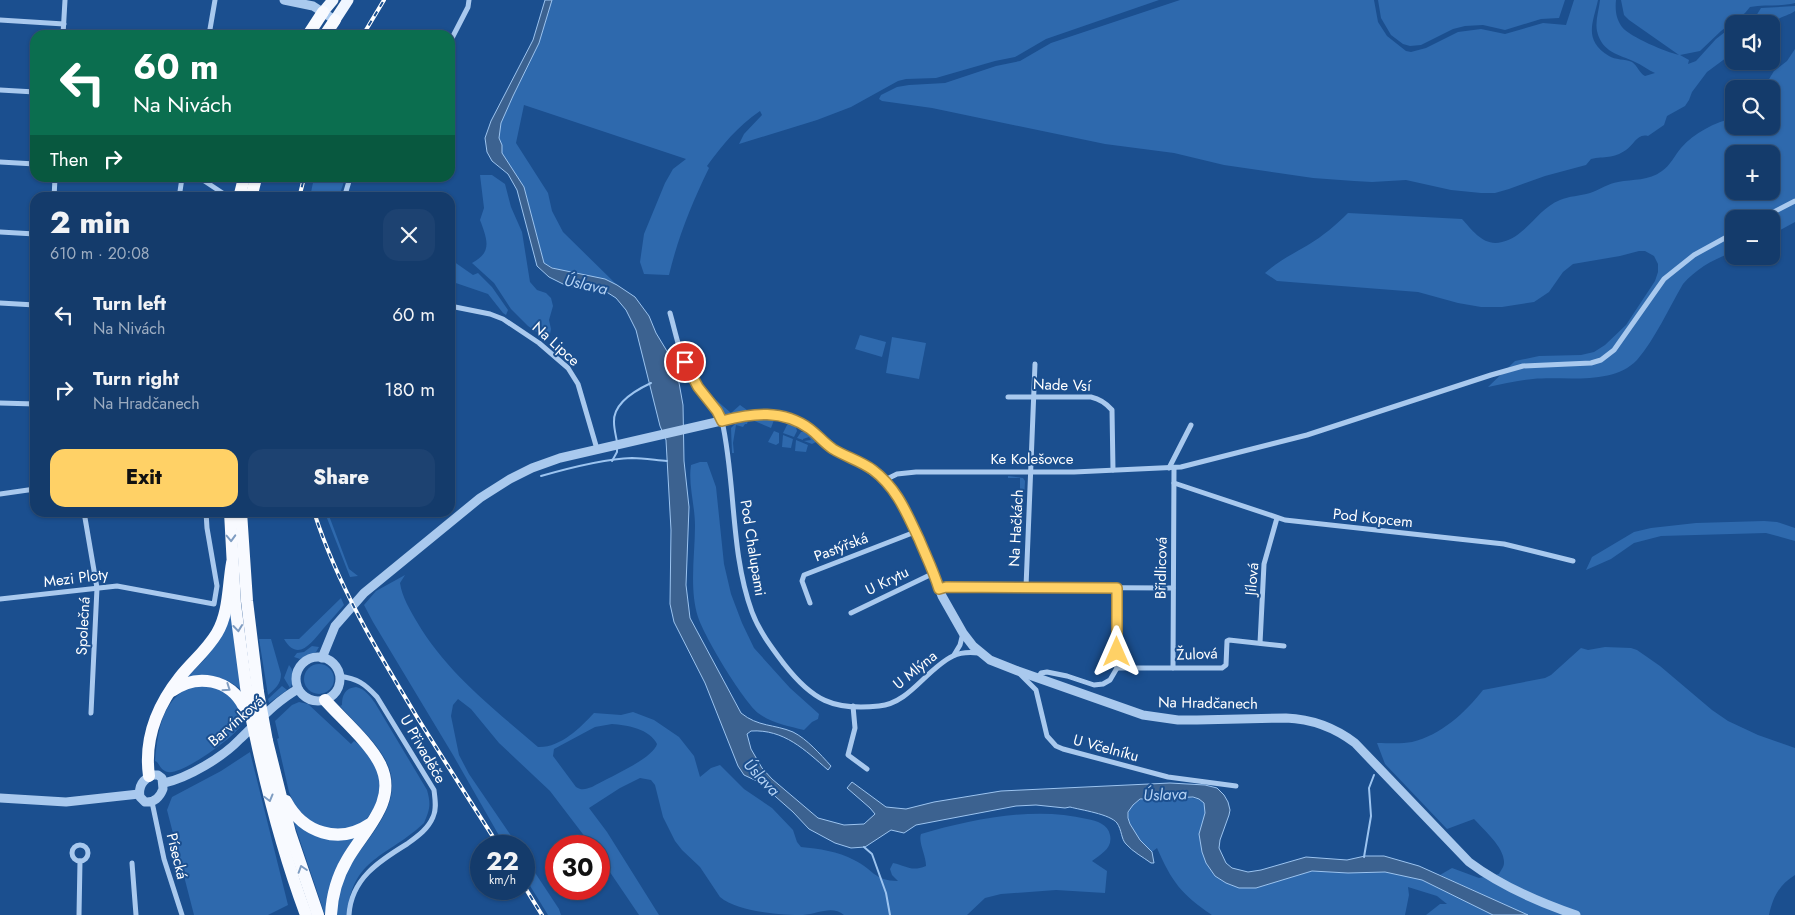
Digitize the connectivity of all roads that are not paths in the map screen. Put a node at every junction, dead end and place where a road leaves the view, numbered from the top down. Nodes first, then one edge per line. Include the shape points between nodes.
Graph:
1 (64, 0) edge
2 (215, 0) edge
3 (284, 0) edge
4 (333, 0) edge
5 (348, 0) edge
6 (469, 0) edge
7 (323, 12) junction
8 (0, 20) edge
9 (335, 20) junction
10 (64, 24) junction
11 (63, 30) edge
12 (210, 30) edge
13 (311, 30) edge
14 (328, 30) edge
15 (455, 32) edge
16 (0, 90) edge
17 (30, 92) edge
18 (0, 162) edge
19 (30, 164) edge
20 (206, 182) edge
21 (221, 192) edge
22 (1795, 200) edge
23 (1777, 210) edge
24 (0, 232) edge
25 (30, 234) edge
26 (1725, 238) edge
27 (0, 302) edge
28 (30, 304) edge
29 (455, 307) edge
30 (670, 313) dead end
31 (1035, 364) dead end
32 (1008, 397) dead end
33 (1034, 397) junction
34 (0, 403) edge
35 (30, 404) edge
36 (722, 421) junction
37 (1191, 425) dead end
38 (596, 449) junction
39 (1172, 468) junction
40 (1031, 470) junction
41 (1113, 470) junction
42 (885, 480) junction
43 (1174, 483) junction
44 (30, 490) edge
45 (0, 494) edge
46 (85, 517) edge
47 (206, 517) edge
48 (230, 517) edge
49 (241, 517) edge
50 (1277, 518) junction
51 (915, 532) junction
52 (1573, 561) dead end
53 (232, 562) junction
54 (934, 573) junction
55 (1026, 587) junction
56 (97, 588) junction
57 (1117, 588) junction
58 (1173, 588) junction
59 (939, 589) junction
60 (0, 599) edge
61 (810, 603) dead end
62 (851, 613) dead end
63 (963, 633) junction
64 (1260, 643) junction
65 (1284, 646) dead end
66 (980, 653) junction
67 (953, 656) junction
68 (322, 658) junction
69 (1117, 668) junction
70 (1173, 668) junction
71 (1018, 671) junction
72 (339, 676) junction
73 (1038, 678) junction
74 (298, 689) junction
75 (166, 696) junction
76 (325, 700) junction
77 (246, 705) junction
78 (835, 706) joint
79 (853, 706) junction
80 (91, 713) dead end
81 (263, 746) junction
82 (866, 769) dead end
83 (149, 776) junction
84 (164, 783) junction
85 (277, 784) junction
86 (1236, 786) dead end
87 (139, 794) junction
88 (0, 798) edge
89 (152, 802) junction
90 (374, 820) junction
91 (80, 861) dead end
92 (132, 864) dead end
93 (79, 915) edge
94 (136, 915) edge
95 (182, 915) edge
96 (306, 915) edge
97 (318, 915) edge
98 (331, 915) edge
99 (349, 915) edge
100 (1576, 915) edge

1 - 10 street
2 - 12 street
3 - 7 street via 309,5
4 - 7 main road
5 - 9 main road
6 - 15 street
7 - 9 street
7 - 13 highway
8 - 10 street
9 - 14 highway
10 - 11 street
16 - 17 street
18 - 19 street
20 - 21 street
22 - 23 street
24 - 25 street
26 - 39 street, Ke Kolešovce via 1694,255 1664,279 1614,350 1601,360 1523,366 1308,435
27 - 28 street
29 - 38 street, Na Lipce via 503,319 539,343 568,368 578,384
30 - 36 street via 690,374
31 - 33 street, Na Hačkách
32 - 33 street, Nade Vsí
33 - 40 street, Na Hačkách
33 - 41 street, Nade Vsí via 1091,397 1107,404 1112,410
34 - 35 street
36 - 38 street, Na Hradčanech
36 - 42 street, Na Hradčanech via 762,414 788,418 810,429 833,449 866,465
36 - 78 street, Pod Chalupami via 740,561 752,613 772,648 799,681
37 - 39 street
38 - 68 street, Na Hradčanech via 532,468 480,498 364,593 335,626
39 - 41 street, Ke Kolešovce
39 - 43 street, Břidlicová
40 - 41 street, Ke Kolešovce
40 - 42 street, Ke Kolešovce via 916,472 897,474
40 - 55 street, Na Hačkách
42 - 51 street, Na Hradčanech via 899,498
43 - 50 street, Pod Kopcem
43 - 58 street, Břidlicová
44 - 45 street
46 - 56 street, Společná
47 - 56 street, Mezi Ploty via 217,586 214,604 117,586
48 -> 53 highway
49 - 81 highway, bridge
50 - 52 street, Pod Kopcem via 1504,544
50 - 64 street, Jílová via 1264,564
51 - 54 street, Na Hradčanech
51 - 61 street, Pastýřská via 804,575 802,581
53 - 75 highway via 218,632
53 -> 77 highway
54 - 59 street, Na Hradčanech
54 - 62 street, U Krytu
55 - 57 street
55 - 59 street
56 - 60 street, Mezi Ploty
56 - 80 street, Společná
57 - 58 street
57 - 69 street
58 - 70 street, Břidlicová
59 - 63 street, Na Hradčanech
63 - 66 street, Na Hradčanech
63 - 67 street
64 - 65 street, Žulová
64 - 70 street, Žulová via 1227,641 1226,665 1222,668
66 - 67 street, U Mlýna via 966,652
66 - 71 street, Na Hradčanech
67 - 79 street, U Mlýna via 900,699 886,705
68 - 72 street via 333,664
68 - 74 street via 310,659 300,666 296,677
69 - 70 street, Žulová
69 - 73 street via 1110,680 1099,685 1047,672
71 - 73 street, Na Hradčanech
71 - 86 street, U Včelníku via 1036,690 1047,736 1063,750 1168,777
72 - 76 street via 336,690
72 - 99 street, U Přivaděče via 354,678 377,697 434,790 436,803 428,827 365,874 350,902
73 - 100 street, Na Hradčanech via 1129,711 1157,717 1197,720 1286,718 1325,725 1344,735 1371,759 1482,872
74 - 76 street via 307,698
74 - 84 street, Barvínková via 274,706 225,751 186,776
75 -> 77 highway via 186,683 209,680 230,689
75 - 83 highway via 150,734
76 - 90 highway via 372,752 382,768 385,795
77 - 81 highway, bridge via 255,734
78 - 79 street, U Mlýna
79 - 82 street via 855,728 848,755
81 - 85 highway
81 -> 96 highway via 279,834
83 - 84 street via 159,775
83 - 87 street via 141,785
84 - 89 street via 161,794
85 - 90 highway via 295,815 322,833 351,833
97 -> 85 highway
87 - 88 street via 66,802
87 - 89 street via 144,802
89 - 95 street, Písecká via 164,859
90 - 98 highway via 339,876
91 - 93 street
92 - 94 street

